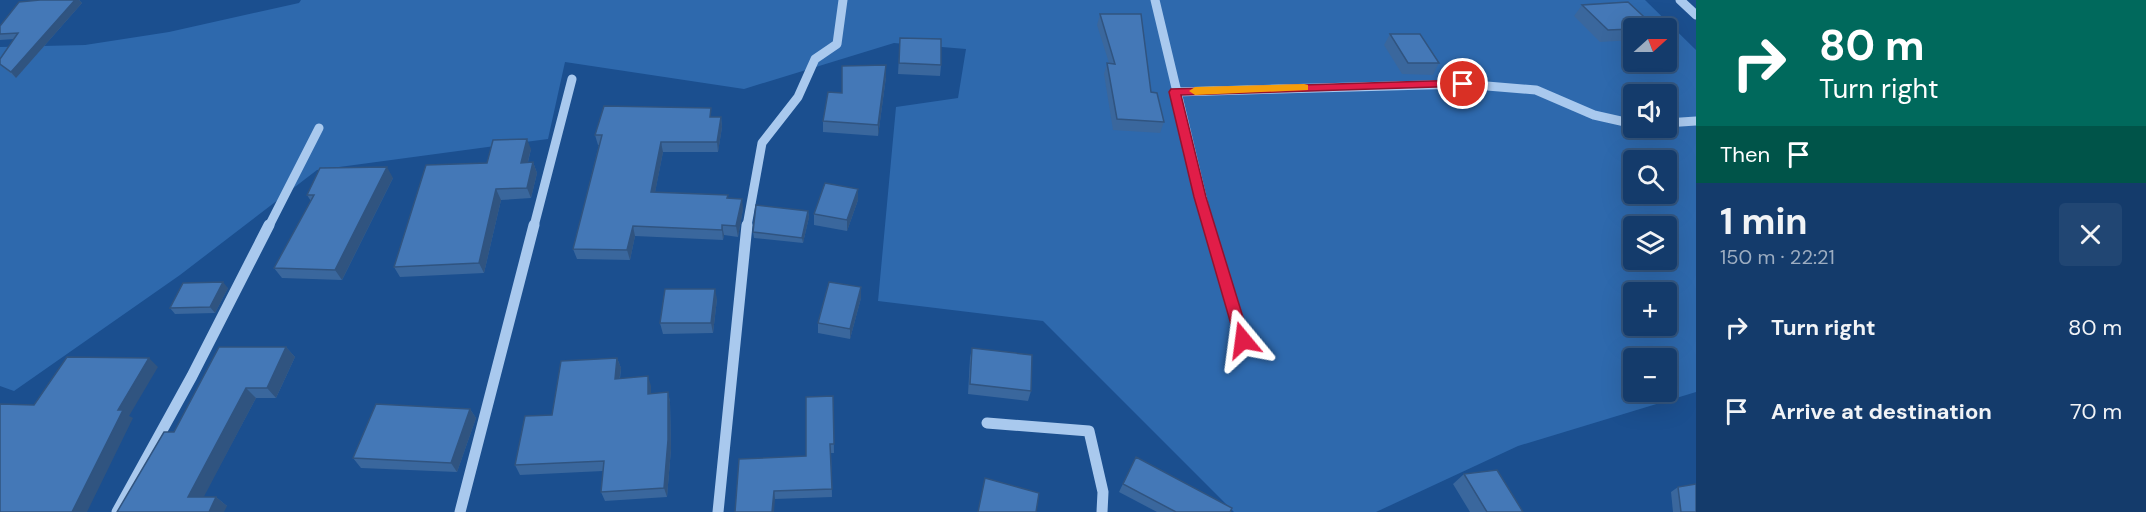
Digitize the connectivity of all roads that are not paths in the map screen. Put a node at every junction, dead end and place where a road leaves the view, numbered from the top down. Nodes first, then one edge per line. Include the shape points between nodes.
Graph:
1 (843, 0) edge
2 (1155, 0) edge
3 (1680, 0) edge
4 (1696, 15) edge
5 (572, 79) dead end
6 (1175, 92) junction
7 (1696, 121) edge
8 (1623, 122) edge
9 (1677, 122) edge
10 (319, 128) dead end
11 (1244, 348) dead end
12 (987, 423) dead end
13 (117, 512) edge
14 (460, 512) edge
15 (718, 512) edge
16 (1102, 512) edge

1 - 15 street via 837,45 815,59 798,97 762,143 747,223
2 - 6 street
3 - 4 street
5 - 14 street
6 - 8 street via 1463,84 1536,90 1594,115
6 - 11 street via 1200,197
7 - 9 street
10 - 13 street via 192,376
12 - 16 street via 1089,431 1103,492

